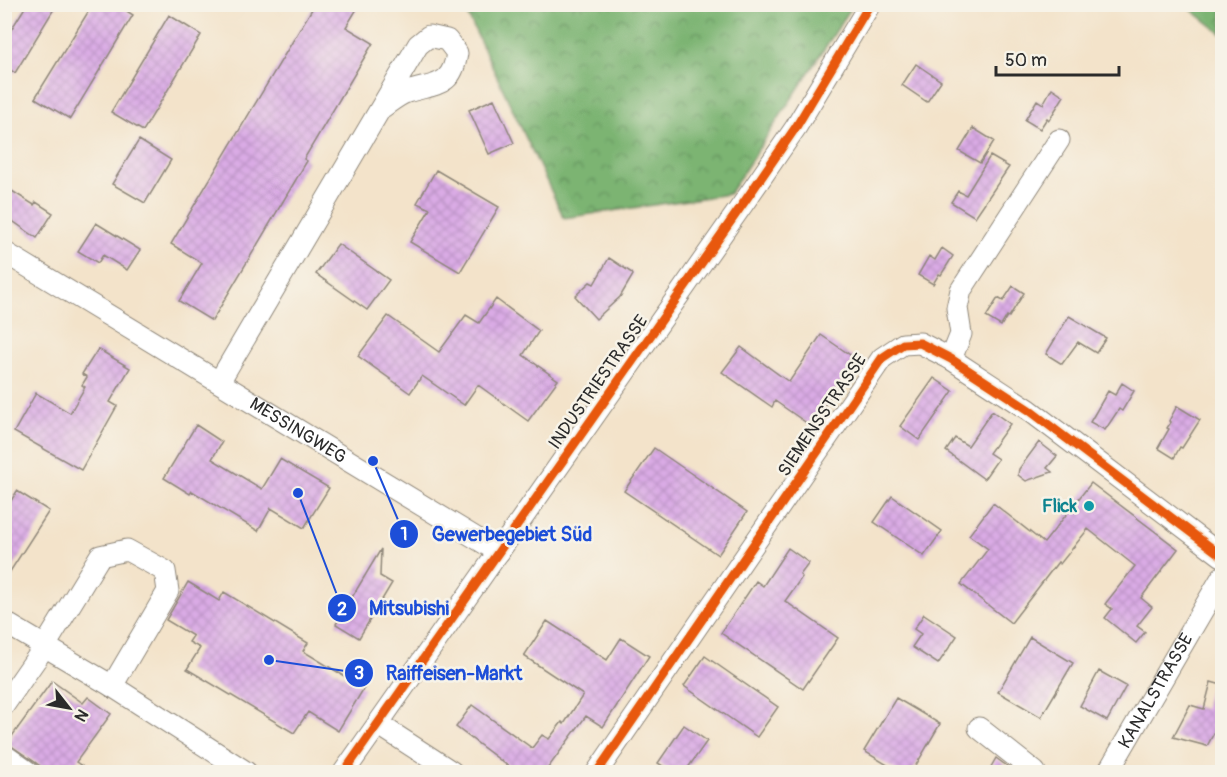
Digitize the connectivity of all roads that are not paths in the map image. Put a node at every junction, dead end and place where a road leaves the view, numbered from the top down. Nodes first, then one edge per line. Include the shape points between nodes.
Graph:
1 (870, 4) edge
2 (382, 107) dead end
3 (1059, 140) dead end
4 (4, 252) edge
5 (951, 359) junction
6 (219, 382) junction
7 (499, 552) junction
8 (1222, 556) edge
9 (1222, 576) edge
10 (4, 622) edge
11 (45, 646) junction
12 (112, 686) junction
13 (4, 705) edge
14 (378, 724) junction
15 (979, 728) dead end
16 (4, 755) edge
17 (28, 772) edge
18 (246, 772) edge
19 (344, 772) edge
20 (452, 772) edge
21 (597, 772) edge
22 (1035, 772) edge
23 (1108, 772) edge

1 - 7 street, INDUSTRIESTRASSE via 802,117
2 - 6 street
3 - 5 street via 961,290 957,308 961,334
4 - 6 street, MESSINGWEG
5 - 8 street, SIEMENSSTRASSE via 1029,410
5 - 21 street, SIEMENSSTRASSE via 920,343 903,344 882,358
6 - 7 street, MESSINGWEG
7 - 14 street, INDUSTRIESTRASSE
9 - 23 street, KANALSTRASSE
10 - 11 street
11 - 12 street
11 - 12 street via 100,556 127,550 165,571 168,591
11 - 13 street
12 - 18 street
14 - 19 street, INDUSTRIESTRASSE
14 - 20 street
15 - 22 street
16 - 17 street

